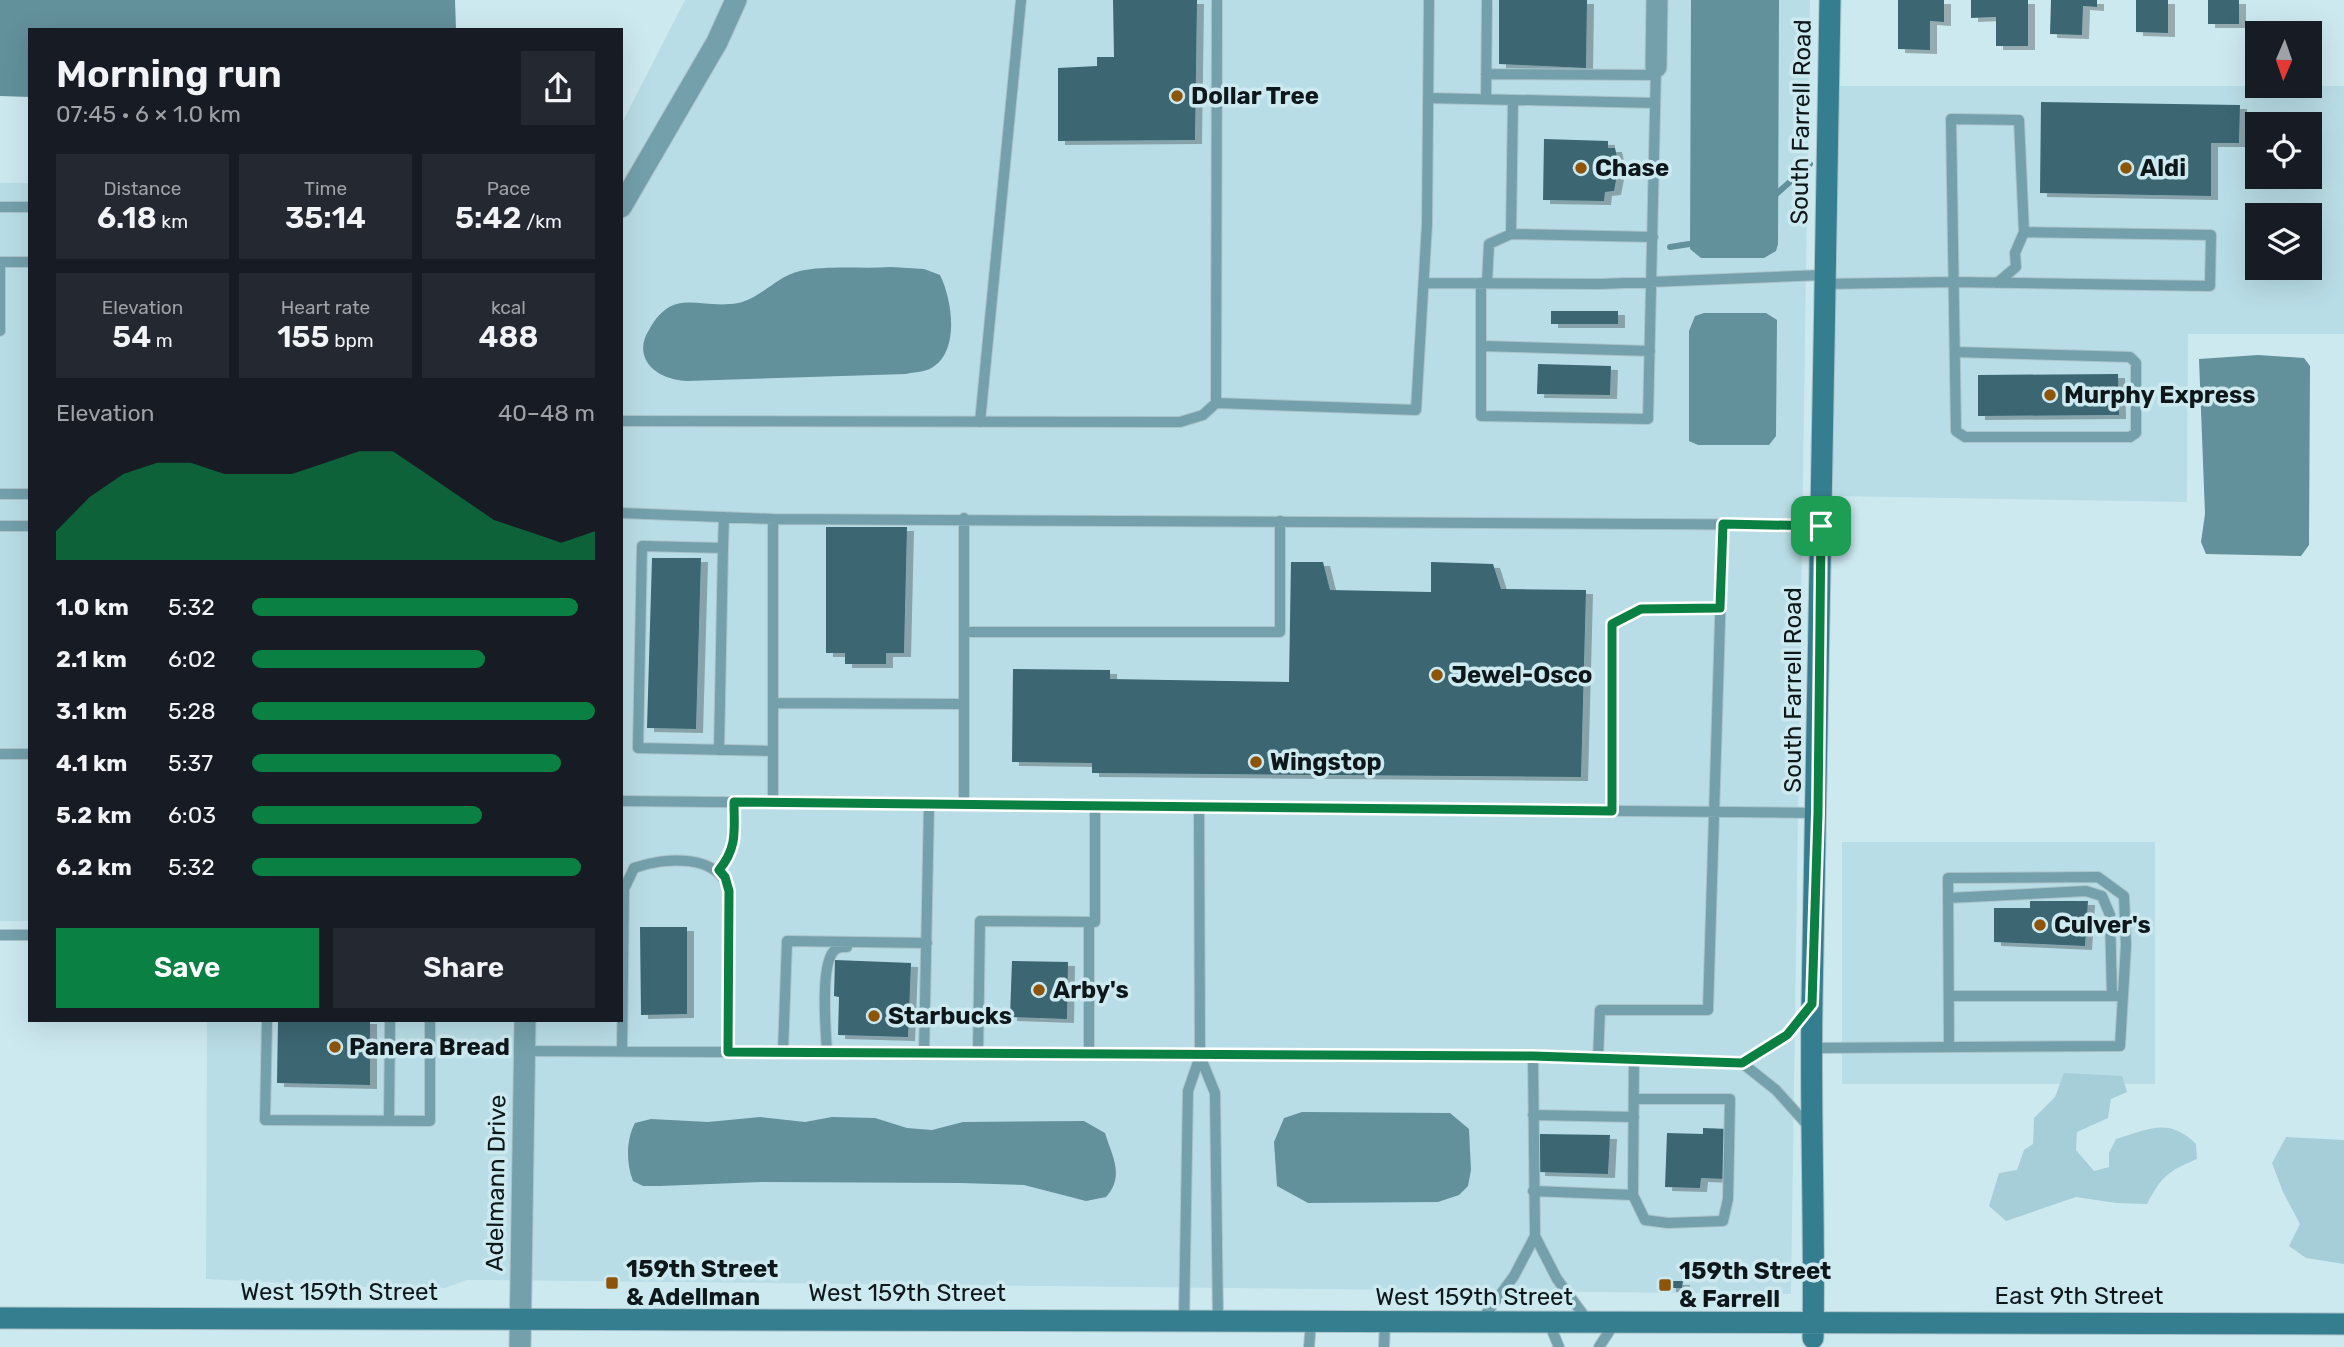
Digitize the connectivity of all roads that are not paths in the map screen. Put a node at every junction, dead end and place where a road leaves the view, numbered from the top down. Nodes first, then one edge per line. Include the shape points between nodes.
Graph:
1 (736, 0) edge
2 (1021, 0) edge
3 (1217, 0) edge
4 (1429, 0) edge
5 (1487, 0) edge
6 (1657, 0) edge
7 (1830, 0) edge
8 (1656, 71) junction
9 (1486, 74) junction
10 (1428, 98) junction
11 (1486, 99) junction
12 (1513, 100) junction
13 (1655, 103) junction
14 (623, 204) edge
15 (0, 207) edge
16 (28, 207) edge
17 (2024, 232) junction
18 (1511, 234) junction
19 (1653, 237) junction
20 (28, 262) edge
21 (1824, 279) junction
22 (1652, 281) junction
23 (1953, 282) junction
24 (1424, 283) junction
25 (1484, 283) junction
26 (1997, 283) junction
27 (0, 331) edge
28 (1481, 346) junction
29 (1650, 351) junction
30 (1955, 352) junction
31 (1216, 403) junction
32 (623, 421) edge
33 (980, 422) junction
34 (0, 494) edge
35 (28, 494) edge
36 (623, 513) edge
37 (724, 517) junction
38 (964, 518) junction
39 (772, 519) junction
40 (1280, 521) junction
41 (1723, 524) junction
42 (0, 526) edge
43 (28, 526) edge
44 (1821, 526) junction
45 (723, 548) junction
46 (1720, 608) junction
47 (964, 632) junction
48 (773, 703) junction
49 (964, 704) junction
50 (719, 750) junction
51 (773, 751) junction
52 (0, 754) edge
53 (28, 754) edge
54 (623, 801) edge
55 (734, 802) junction
56 (773, 802) junction
57 (929, 804) junction
58 (964, 804) junction
59 (1095, 806) junction
60 (1199, 806) junction
61 (1612, 811) junction
62 (1715, 812) junction
63 (1818, 813) junction
64 (719, 870) junction
65 (1948, 898) junction
66 (1089, 922) junction
67 (0, 935) edge
68 (28, 935) edge
69 (863, 943) junction
70 (926, 943) junction
71 (623, 970) edge
72 (1949, 996) junction
73 (2118, 996) junction
74 (1812, 1004) junction
75 (267, 1022) edge
76 (390, 1022) edge
77 (430, 1022) edge
78 (525, 1022) edge
79 (622, 1022) edge
80 (1949, 1047) junction
81 (1813, 1048) junction
82 (524, 1051) junction
83 (622, 1051) junction
84 (728, 1052) junction
85 (783, 1052) junction
86 (827, 1053) junction
87 (925, 1054) junction
88 (978, 1054) junction
89 (1089, 1055) junction
90 (1200, 1056) junction
91 (1533, 1056) junction
92 (1598, 1059) junction
93 (1634, 1060) junction
94 (1742, 1063) junction
95 (1634, 1099) junction
96 (1533, 1115) junction
97 (1634, 1117) junction
98 (389, 1121) junction
99 (1811, 1129) junction
100 (1533, 1191) junction
101 (1633, 1195) junction
102 (1535, 1237) junction
103 (0, 1318) edge
104 (520, 1318) junction
105 (1184, 1321) junction
106 (1218, 1321) junction
107 (1311, 1322) junction
108 (1385, 1322) junction
109 (1480, 1323) junction
110 (1549, 1324) junction
111 (1590, 1324) junction
112 (1614, 1324) junction
113 (2344, 1325) edge
114 (1813, 1336) edge
115 (520, 1347) edge
116 (1309, 1347) edge
117 (1384, 1347) edge
118 (1559, 1347) edge
119 (1599, 1347) edge

1 - 14 street via 717,42
2 - 33 lane
3 - 31 lane
4 - 10 lane
5 - 9 lane
6 - 8 street
7 - 21 main road, South Farrell Road
8 - 9 lane
8 - 13 lane
9 - 11 lane
10 - 11 lane
10 - 24 lane
11 - 12 lane
12 - 13 lane
12 - 18 lane
13 - 19 lane
15 - 16 lane
17 - 23 lane via 2019,120 1951,119
17 - 26 lane via 2015,253 2016,267
17 - 26 lane via 2211,235 2210,286
18 - 19 lane
18 - 25 lane via 1489,244
19 - 22 lane
20 - 27 lane via 0,262
21 - 22 lane
21 - 23 lane
21 - 44 main road, South Farrell Road
22 - 25 lane
22 - 29 lane
23 - 26 lane
23 - 30 lane
24 - 25 lane
24 - 31 lane via 1416,410
25 - 28 lane
28 - 29 lane
28 - 29 lane via 1481,416 1648,419
30 - 30 lane via 1956,431 1965,437 2130,437 2136,433 2136,363 2130,357
31 - 33 lane via 1203,415 1180,422
32 - 33 lane
34 - 35 lane
36 - 37 lane
37 - 39 lane
37 - 45 lane
38 - 39 lane
38 - 40 lane
38 - 47 lane
39 - 48 lane
40 - 41 lane
40 - 47 lane via 1280,632
41 - 44 lane
41 - 46 lane
42 - 43 lane
44 - 63 main road, South Farrell Road
45 - 50 lane
45 - 50 lane via 642,546 638,748
46 - 61 lane via 1641,609 1612,624
46 - 62 lane
47 - 49 lane
48 - 49 lane
48 - 51 lane
49 - 58 lane
50 - 51 lane
51 - 56 lane
52 - 53 lane
54 - 55 lane
55 - 56 lane
55 - 64 lane via 734,845
56 - 57 lane
57 - 58 lane
57 - 70 lane
58 - 59 lane
59 - 60 lane
59 - 66 lane via 1095,922
60 - 61 lane
60 - 90 lane
61 - 62 lane
62 - 63 lane
62 - 92 lane via 1708,1010 1600,1010
63 - 74 main road, South Farrell Road
64 - 71 lane via 709,864 658,861 634,868 624,889
64 - 84 lane via 729,891
65 - 72 lane
65 - 73 lane via 2086,891 2102,896 2110,915
65 - 73 lane via 1948,878 2098,877 2124,896 2126,945
66 - 88 lane via 980,921
66 - 89 lane
67 - 68 lane
69 - 70 lane
69 - 85 lane via 787,941
69 - 86 lane via 836,949 825,973
70 - 87 lane
72 - 73 lane
72 - 80 lane
73 - 80 lane via 2120,1045
74 - 81 main road, South Farrell Road
74 - 94 lane via 1787,1035
75 - 98 lane via 265,1120
76 - 98 lane
77 - 98 lane via 430,1121
78 - 82 street, Adelmann Drive
79 - 83 lane
80 - 81 lane
81 - 99 main road, South Farrell Road
82 - 83 lane
82 - 104 street, Adelmann Drive
83 - 84 lane
84 - 85 lane
85 - 86 lane
86 - 87 lane
87 - 88 lane
88 - 89 lane
89 - 90 lane
90 - 91 lane
90 - 105 lane via 1188,1091
90 - 106 lane via 1215,1094
91 - 92 lane
91 - 96 lane
92 - 93 lane
93 - 94 lane
93 - 95 lane
94 - 99 lane via 1776,1090
95 - 97 lane
95 - 101 lane via 1730,1099 1728,1199 1723,1221 1645,1220
96 - 97 lane
96 - 100 lane
97 - 101 lane
99 - 114 main road, South Farrell Road
100 - 101 lane
100 - 102 lane
102 - 109 lane
102 - 111 lane via 1557,1279
103 - 104 main road, West 159th Street
104 - 105 main road, West 159th Street
104 - 115 street, Adelmann Drive
105 - 106 main road, West 159th Street
106 - 107 main road, West 159th Street
107 - 108 main road, West 159th Street
107 - 116 lane
108 - 109 main road, West 159th Street
108 - 117 lane
109 - 110 main road, West 159th Street
110 - 111 main road, West 159th Street
110 - 118 lane
111 - 112 main road, West 159th Street
112 - 114 main road, West 159th Street
112 - 119 lane
113 - 114 main road, East 9th Street

